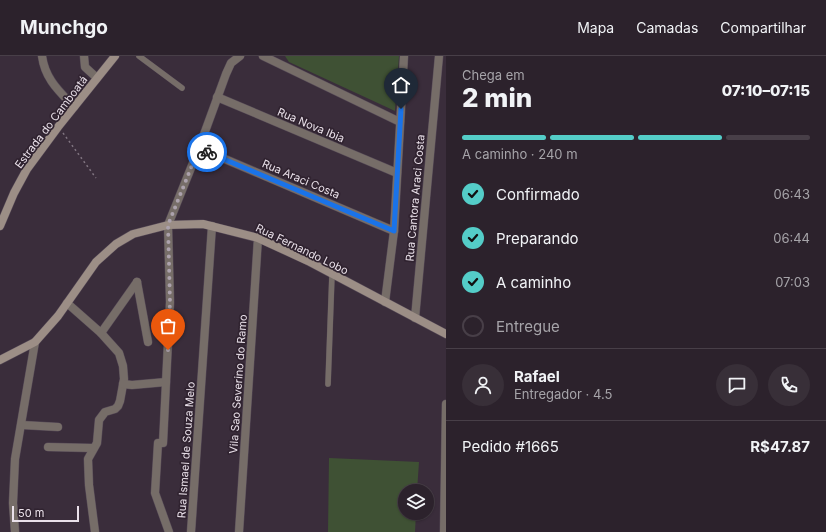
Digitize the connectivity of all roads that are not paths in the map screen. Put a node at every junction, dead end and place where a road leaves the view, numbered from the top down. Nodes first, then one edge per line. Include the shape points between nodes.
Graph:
1 (42, 56) edge
2 (84, 56) edge
3 (115, 56) edge
4 (140, 56) edge
5 (240, 56) edge
6 (263, 56) edge
7 (404, 56) edge
8 (439, 56) edge
9 (98, 78) junction
10 (182, 88) dead end
11 (217, 98) junction
12 (74, 107) junction
13 (400, 122) junction
14 (199, 148) junction
15 (397, 173) junction
16 (168, 225) junction
17 (0, 226) edge
18 (212, 226) junction
19 (394, 231) junction
20 (258, 238) junction
21 (332, 274) junction
22 (385, 302) junction
23 (67, 303) junction
24 (416, 318) junction
25 (101, 333) junction
26 (446, 334) edge
27 (35, 342) junction
28 (148, 342) dead end
29 (0, 360) edge
30 (0, 363) edge
31 (166, 382) junction
32 (124, 384) junction
33 (328, 384) dead end
34 (446, 404) edge
35 (22, 425) junction
36 (58, 427) dead end
37 (48, 447) dead end
38 (93, 448) junction
39 (15, 532) edge
40 (95, 532) edge
41 (169, 532) edge
42 (191, 532) edge
43 (239, 532) edge
44 (444, 532) edge

1 - 12 street via 47,75
2 - 9 street via 85,67
3 - 9 main road, Estrada do Camboatá
4 - 10 lane
5 - 11 street via 231,63
6 - 13 street
7 - 13 street
8 - 24 street, Rua Cantora Araci Costa
9 - 12 main road, Estrada do Camboatá
11 - 14 street
11 - 15 street, Rua Nova Ibia
12 - 17 main road, Estrada do Camboatá via 27,169
13 - 15 street
14 - 16 street
14 - 19 street, Rua Araci Costa
15 - 19 street
16 - 18 main road, Rua Fernando Lobo
16 - 23 main road, Rua Fernando Lobo via 132,234 116,244 96,262
16 - 31 street via 170,302
18 - 20 main road, Rua Fernando Lobo
18 - 42 street, Rua Ismael de Souza Melo
19 - 22 street
20 - 21 main road, Rua Fernando Lobo
20 - 43 street, Vila Sao Severino do Ramo
21 - 22 main road, Rua Fernando Lobo
21 - 33 lane
22 - 24 main road, Rua Fernando Lobo
23 - 25 street
23 - 27 main road, Rua Fernando Lobo
24 - 26 main road, Rua Fernando Lobo
25 - 28 street via 137,282
25 - 32 street via 119,353
27 - 29 main road, Rua Fernando Lobo
27 - 35 street
29 - 30 street
31 - 32 street
31 - 41 street via 163,443 158,443 155,493
32 - 38 street via 118,406 105,412 99,420 97,443
34 - 44 street
35 - 36 street
35 - 39 street via 16,459 13,503
37 - 38 street
38 - 40 street via 88,459 88,485

